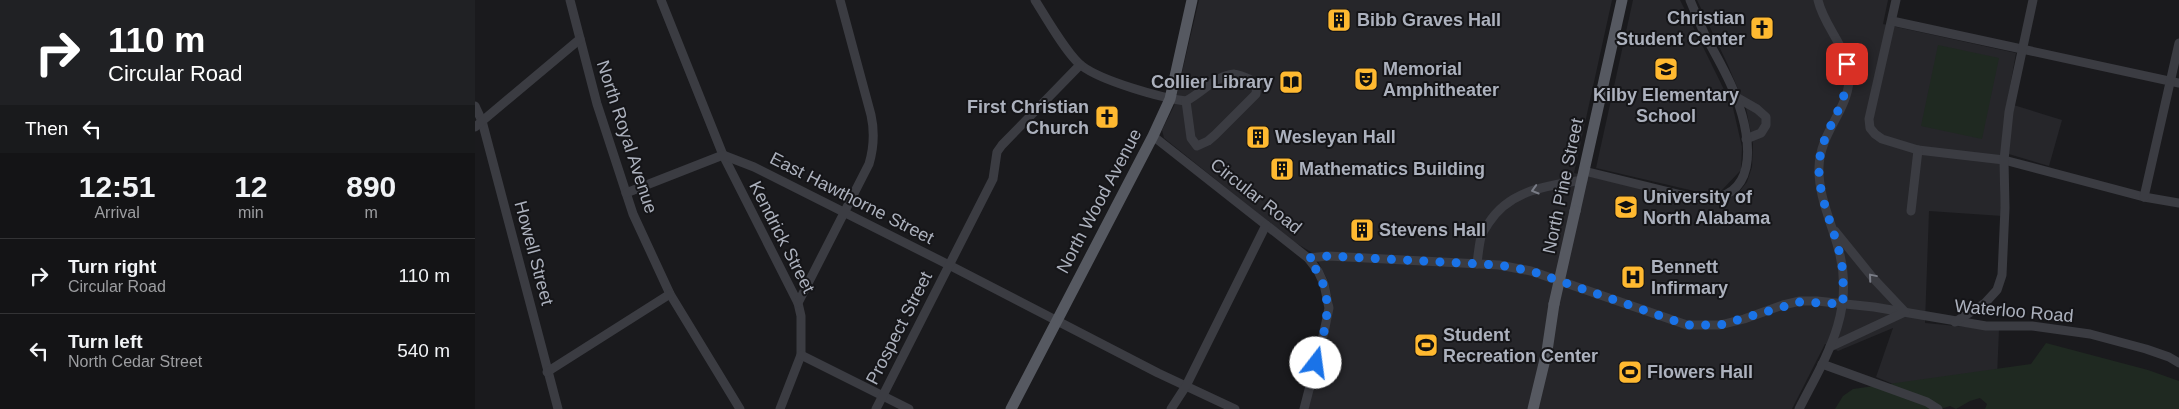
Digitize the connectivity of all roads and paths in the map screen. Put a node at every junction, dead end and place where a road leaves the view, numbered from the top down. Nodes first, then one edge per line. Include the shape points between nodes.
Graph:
1 (570, 0) edge
2 (661, 0) edge
3 (840, 0) edge
4 (1035, 0) edge
5 (1192, 0) edge
6 (1620, 0) edge
7 (1691, 0) edge
8 (1818, 0) edge
9 (1896, 0) edge
10 (2033, 0) edge
11 (1892, 21) junction
12 (580, 39) junction
13 (2179, 43) edge
14 (2022, 49) junction
15 (1080, 65) junction
16 (2175, 82) edge
17 (1736, 97) junction
18 (1170, 98) junction
19 (1186, 101) junction
20 (475, 106) edge
21 (478, 124) edge
22 (1153, 136) junction
23 (1746, 139) junction
24 (1918, 150) junction
25 (723, 155) junction
26 (2004, 160) junction
27 (1583, 176) junction
28 (626, 193) junction
29 (2144, 197) junction
30 (2179, 204) edge
31 (1911, 211) dead end
32 (844, 212) junction
33 (1266, 225) junction
34 (1833, 228) junction
35 (1308, 258) junction
36 (949, 264) junction
37 (1477, 264) junction
38 (670, 294) junction
39 (798, 303) junction
40 (1843, 304) junction
41 (1905, 312) junction
42 (1057, 321) junction
43 (1955, 322) junction
44 (1830, 348) junction
45 (801, 355) junction
46 (2179, 363) edge
47 (1822, 364) junction
48 (547, 372) junction
49 (1186, 386) junction
50 (883, 396) junction
51 (558, 409) edge
52 (740, 409) edge
53 (780, 409) edge
54 (876, 409) edge
55 (909, 409) edge
56 (1011, 409) edge
57 (1171, 409) edge
58 (1235, 409) edge
59 (1304, 409) edge
60 (1533, 409) edge
61 (1799, 409) edge
62 (1938, 409) edge

1 - 12 street, North Royal Avenue
2 - 25 street, Kendrick Street
3 - 32 street via 874,132 869,164
4 - 15 street
5 - 18 main road, North Wood Avenue
6 - 27 main road, North Pine Street
7 - 17 street
8 - 34 street via 1825,20 1842,49 1849,81 1821,149 1819,166 1821,191
9 - 11 street
10 - 14 street
11 - 14 street
11 - 24 street via 1869,119 1870,128 1881,139
12 - 21 street
12 - 28 street, North Royal Avenue
13 - 16 street
14 - 16 street
14 - 26 street via 2009,112
15 - 18 street via 1101,76
15 - 36 street, Prospect Street via 997,152 993,179
16 - 29 street
17 - 23 street
17 - 23 street via 1766,117 1761,133
18 - 19 street
18 - 22 main road, North Wood Avenue
19 - 19 street via 1191,138 1197,146 1215,135 1257,90 1247,77 1226,75
20 - 21 street, Howell Street
21 - 48 street, Howell Street
22 - 33 street, Circular Road
22 - 42 main road, North Wood Avenue
23 - 27 street via 1747,171 1739,186 1725,196 1709,200
24 - 26 street
24 - 31 street
25 - 28 street
25 - 32 street, East Hawthorne Street
25 - 39 street, Kendrick Street
26 - 29 street
26 - 43 street via 2002,274 1997,290 1985,303
27 -> 37 street via 1521,194 1505,203 1481,235
27 - 60 main road, North Pine Street, bridge
28 - 38 street, North Royal Avenue
29 - 30 street
32 - 36 street, East Hawthorne Street
32 - 39 street
33 - 35 street, Circular Road
33 - 49 street
34 - 40 street via 1843,270
41 -> 34 street
35 - 37 street, Circular Road via 1328,256
35 - 59 street via 1324,284 1329,308
36 - 42 street, East Hawthorne Street
36 - 50 street, Prospect Street
37 - 40 street, Circular Road via 1531,271 1687,325 1720,325 1800,302
38 - 48 street
38 - 52 street, North Royal Avenue
39 - 45 street, Kendrick Street
40 - 41 street, Waterloo Road
40 - 44 street
41 - 43 street, Waterloo Road
41 - 44 street
42 - 49 street, East Hawthorne Street
42 - 56 main road, North Wood Avenue
43 - 46 street, Waterloo Road via 2033,326 2090,334 2146,349
44 - 47 street
45 - 50 street
45 - 53 street, Kendrick Street
47 - 61 street
47 - 62 street via 1927,402
48 - 51 street, Howell Street
49 - 57 street
49 - 58 street, East Hawthorne Street
50 - 54 street, Prospect Street
50 - 55 street

